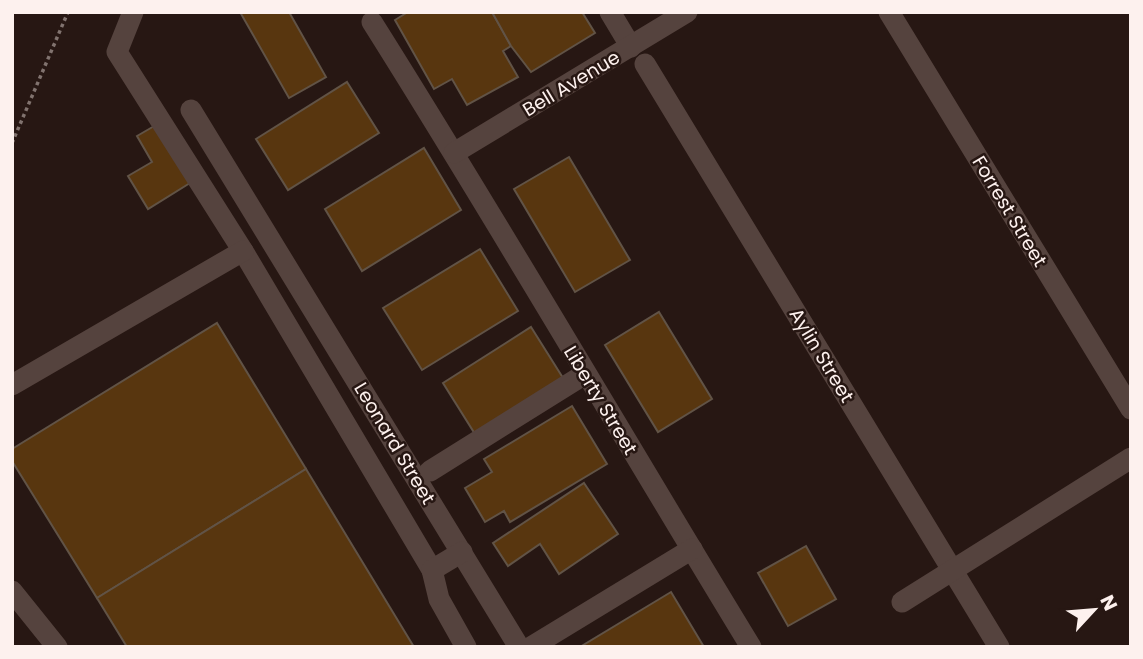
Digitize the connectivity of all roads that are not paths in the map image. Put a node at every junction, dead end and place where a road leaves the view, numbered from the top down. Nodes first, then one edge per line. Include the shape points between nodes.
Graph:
1 (133, 12) edge
2 (610, 12) edge
3 (687, 12) edge
4 (889, 12) edge
5 (372, 22) dead end
6 (631, 47) junction
7 (645, 64) dead end
8 (191, 110) dead end
9 (454, 153) junction
10 (243, 251) junction
11 (585, 374) junction
12 (12, 385) edge
13 (1131, 409) edge
14 (1131, 458) edge
15 (430, 471) dead end
16 (692, 549) junction
17 (462, 552) junction
18 (432, 570) junction
19 (952, 570) junction
20 (12, 591) edge
21 (902, 602) dead end
22 (57, 647) edge
23 (466, 647) edge
24 (520, 647) edge
25 (531, 647) edge
26 (751, 647) edge
27 (999, 647) edge

1 - 10 street via 117,52
2 - 6 street
3 - 6 street, Bell Avenue
4 - 13 street, Forrest Street
5 - 9 street, Liberty Street
6 - 9 street, Bell Avenue
7 - 19 street, Aylin Street
8 - 17 street, Leonard Street
9 - 11 street, Liberty Street
10 - 12 street
10 - 18 street
11 - 15 street
11 - 16 street, Liberty Street
14 - 19 street
16 - 25 street
16 - 26 street, Liberty Street
17 - 18 street
17 - 24 street, Leonard Street
18 - 23 street via 439,599
19 - 21 street
19 - 27 street, Aylin Street
20 - 22 street

